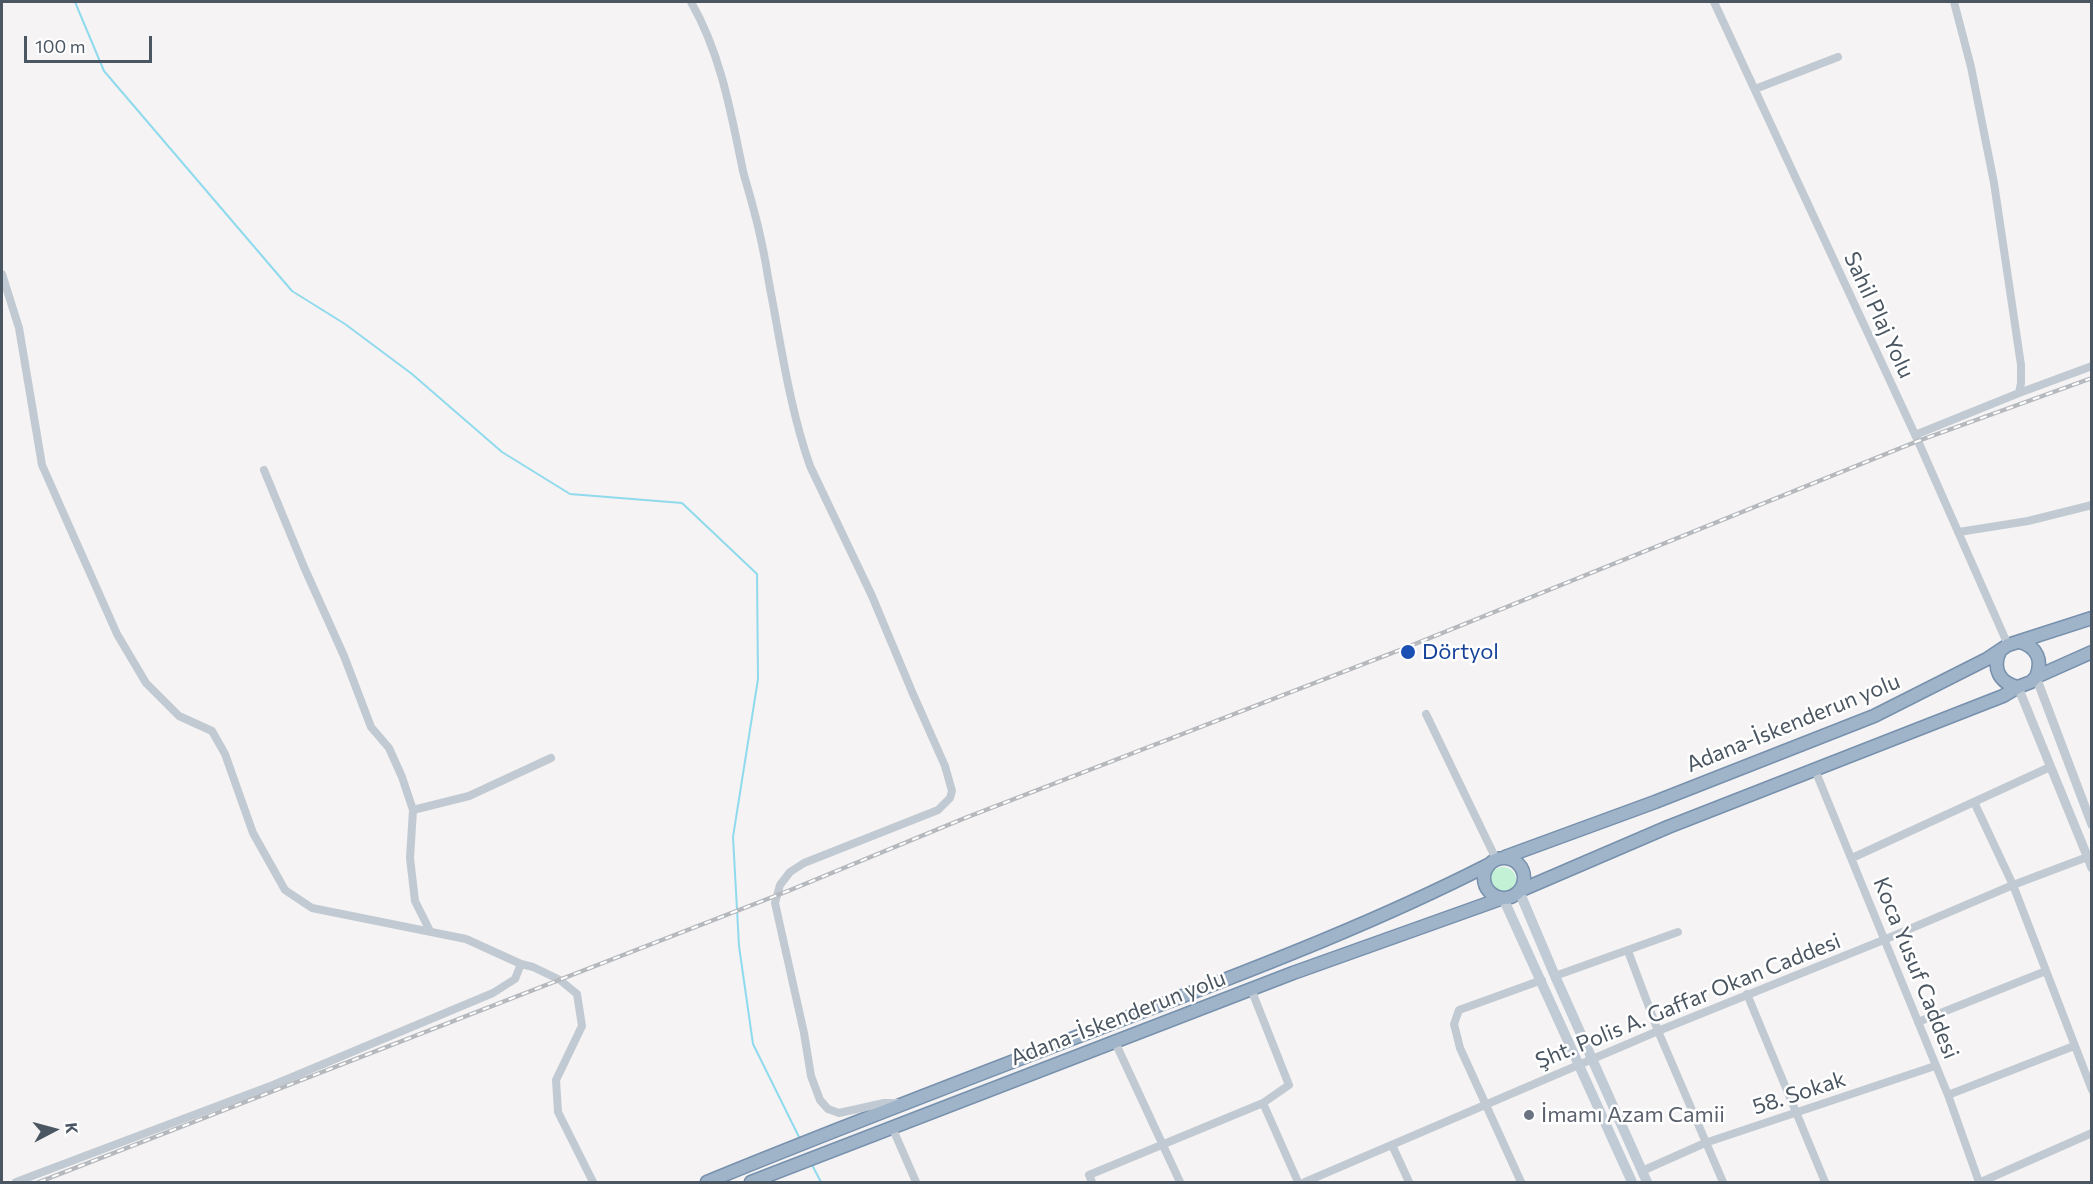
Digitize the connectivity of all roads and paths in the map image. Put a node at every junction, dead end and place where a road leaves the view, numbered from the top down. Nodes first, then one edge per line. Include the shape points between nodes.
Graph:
1 (691, 2) edge
2 (1714, 2) edge
3 (1954, 2) edge
4 (1838, 57) dead end
5 (1755, 89) junction
6 (2, 274) edge
7 (2091, 366) edge
8 (2019, 393) junction
9 (1915, 435) junction
10 (264, 470) dead end
11 (2091, 505) edge
12 (1959, 532) junction
13 (2091, 618) edge
14 (2009, 646) junction
15 (2091, 652) edge
16 (2036, 677) junction
17 (2018, 687) junction
18 (1426, 714) dead end
19 (552, 758) dead end
20 (2050, 767) junction
21 (1815, 770) junction
22 (1974, 802) junction
23 (413, 810) junction
24 (2091, 825) edge
25 (2089, 856) edge
26 (1852, 858) junction
27 (1496, 860) junction
28 (2091, 868) edge
29 (2013, 885) junction
30 (1519, 891) junction
31 (1503, 898) junction
32 (429, 931) junction
33 (1678, 932) dead end
34 (1886, 939) junction
35 (1628, 951) junction
36 (520, 964) junction
37 (2046, 971) junction
38 (1555, 976) junction
39 (1542, 980) junction
40 (1251, 990) junction
41 (1747, 994) junction
42 (1918, 1022) junction
43 (1659, 1031) junction
44 (1115, 1042) junction
45 (2074, 1046) junction
46 (1593, 1060) junction
47 (1579, 1064) junction
48 (1935, 1066) junction
49 (2091, 1090) edge
50 (1948, 1095) junction
51 (908, 1103) junction
52 (1263, 1103) junction
53 (1487, 1104) junction
54 (1798, 1113) junction
55 (892, 1127) junction
56 (2091, 1132) edge
57 (1705, 1143) junction
58 (1162, 1144) junction
59 (1392, 1145) junction
60 (1642, 1171) junction
61 (1090, 1179) edge
62 (753, 1181) edge
63 (16, 1182) edge
64 (593, 1182) edge
65 (707, 1182) edge
66 (916, 1182) edge
67 (1180, 1182) edge
68 (1298, 1182) edge
69 (1305, 1182) edge
70 (1409, 1182) edge
71 (1521, 1182) edge
72 (1632, 1182) edge
73 (1647, 1182) edge
74 (1723, 1182) edge
75 (1825, 1182) edge
76 (1980, 1182) edge

1 - 51 street via 712,47 730,103 793,410 810,466 872,596 952,791 938,810 828,852 790,872 780,885 776,903 811,1076 820,1100 839,1113 884,1103
2 - 5 street, Sahil Plaj Yolu
3 - 8 street via 1994,183 2021,365
4 - 5 street
5 - 9 street, Sahil Plaj Yolu
6 - 32 street via 19,328 42,465 117,634 146,683 179,716 212,731 225,754 253,833 285,890 312,908
7 - 8 street
8 - 9 street
9 - 12 street, Sahil Plaj Yolu
10 - 23 street via 344,656 370,727 389,748
11 - 12 street via 2028,521
12 - 14 street, Sahil Plaj Yolu
13 - 14 highway, Adana-İskenderun yolu
14 - 16 highway via 2027,644 2038,655
14 - 17 highway via 1996,664 1997,671 2005,682
14 - 27 highway, Adana-İskenderun yolu via 1874,716
15 - 16 highway
16 - 17 highway
16 - 24 street
17 - 20 street
17 - 21 highway
18 - 27 street
19 - 23 street via 469,795
20 - 22 street
20 - 25 street
21 - 26 street, Koca Yusuf Caddesi
21 - 30 highway
22 - 26 street
22 - 29 street
23 - 32 street via 410,858 415,901
25 - 28 street
25 - 29 street, Şht. Polis A. Gaffar Okan Caddesi
26 - 34 street, Koca Yusuf Caddesi
27 - 30 highway via 1513,859 1522,869 1524,883
27 - 31 highway via 1483,877 1487,890
27 - 51 highway, Adana-İskenderun yolu via 1286,956
29 - 34 street, Şht. Polis A. Gaffar Okan Caddesi
29 - 37 street
30 - 31 highway
30 - 38 main road
31 - 39 main road
31 - 40 highway, Adana-İskenderun yolu
32 - 36 street via 466,939
33 - 35 street
34 - 41 street, Şht. Polis A. Gaffar Okan Caddesi
34 - 42 street, Koca Yusuf Caddesi
35 - 38 street
35 - 43 street
36 - 63 street via 515,979 493,993 273,1085
36 - 64 street via 560,980 578,994 582,1026 556,1080 558,1112
37 - 42 street
37 - 45 street
38 - 46 main road
39 - 47 main road
39 - 53 street via 1460,1010 1454,1024 1460,1048
40 - 44 highway, Adana-İskenderun yolu
40 - 52 street via 1289,1085
41 - 43 street, Şht. Polis A. Gaffar Okan Caddesi
41 - 54 street
42 - 48 street, Koca Yusuf Caddesi
43 - 46 street, Şht. Polis A. Gaffar Okan Caddesi
43 - 57 street
44 - 55 highway, Adana-İskenderun yolu
44 - 58 street
45 - 49 street
45 - 50 street
46 - 47 street, Şht. Polis A. Gaffar Okan Caddesi
46 - 60 main road
47 - 53 street, Şht. Polis A. Gaffar Okan Caddesi
47 - 72 main road
48 - 50 street, Koca Yusuf Caddesi
48 - 54 street, 58. Sokak
50 - 76 street, Koca Yusuf Caddesi
51 - 65 highway, Adana-İskenderun yolu
52 - 58 street
52 - 68 street
53 - 59 street, Şht. Polis A. Gaffar Okan Caddesi
53 - 71 street
54 - 57 street, 58. Sokak
54 - 75 street
55 - 62 highway, Adana-İskenderun yolu
55 - 66 street
56 - 76 street
57 - 60 street, 58. Sokak
57 - 74 street
58 - 61 street
58 - 67 street
59 - 69 street, Şht. Polis A. Gaffar Okan Caddesi
59 - 70 street
60 - 73 main road

